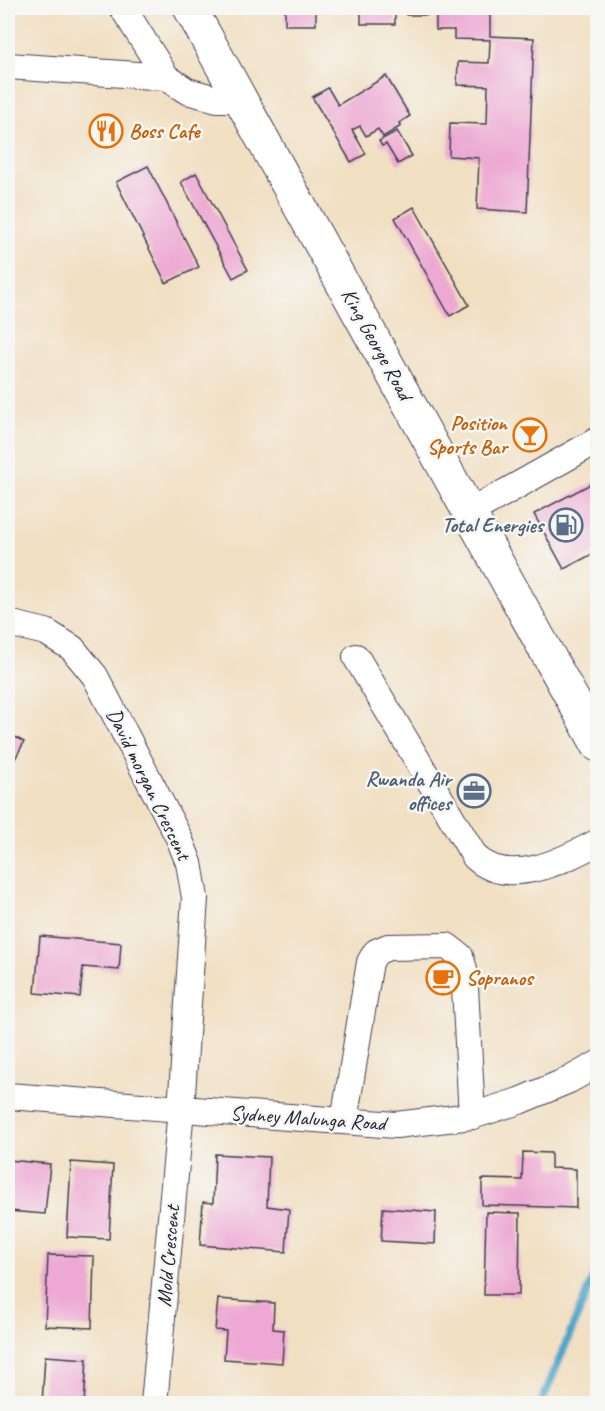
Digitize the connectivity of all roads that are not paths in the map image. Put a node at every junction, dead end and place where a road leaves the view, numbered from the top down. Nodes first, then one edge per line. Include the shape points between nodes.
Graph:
1 (123, 8) edge
2 (190, 8) edge
3 (8, 66) edge
4 (166, 77) junction
5 (242, 99) junction
6 (597, 440) edge
7 (470, 512) junction
8 (8, 623) edge
9 (356, 657) dead end
10 (597, 745) edge
11 (597, 842) edge
12 (597, 1064) edge
13 (8, 1096) edge
14 (181, 1108) junction
15 (472, 1116) junction
16 (344, 1121) junction
17 (154, 1404) edge

1 - 4 street
2 - 5 main road, King George Road
3 - 4 street
4 - 5 street via 188,91 217,99
5 - 7 main road, King George Road
6 - 7 street
7 - 10 main road, King George Road
8 - 14 street, David morgan Crescent via 46,632 72,648 95,676 189,863 195,898
9 - 11 street via 483,865 529,870 560,862
12 - 15 street, Sydney Malunga Road via 519,1101
13 - 14 street, Sydney Malunga Road
14 - 16 street, Sydney Malunga Road
14 - 17 street, Mold Crescent
15 - 16 street, Sydney Malunga Road via 396,1125
15 - 16 street via 464,969 460,956 447,946 388,947 376,952 370,962

